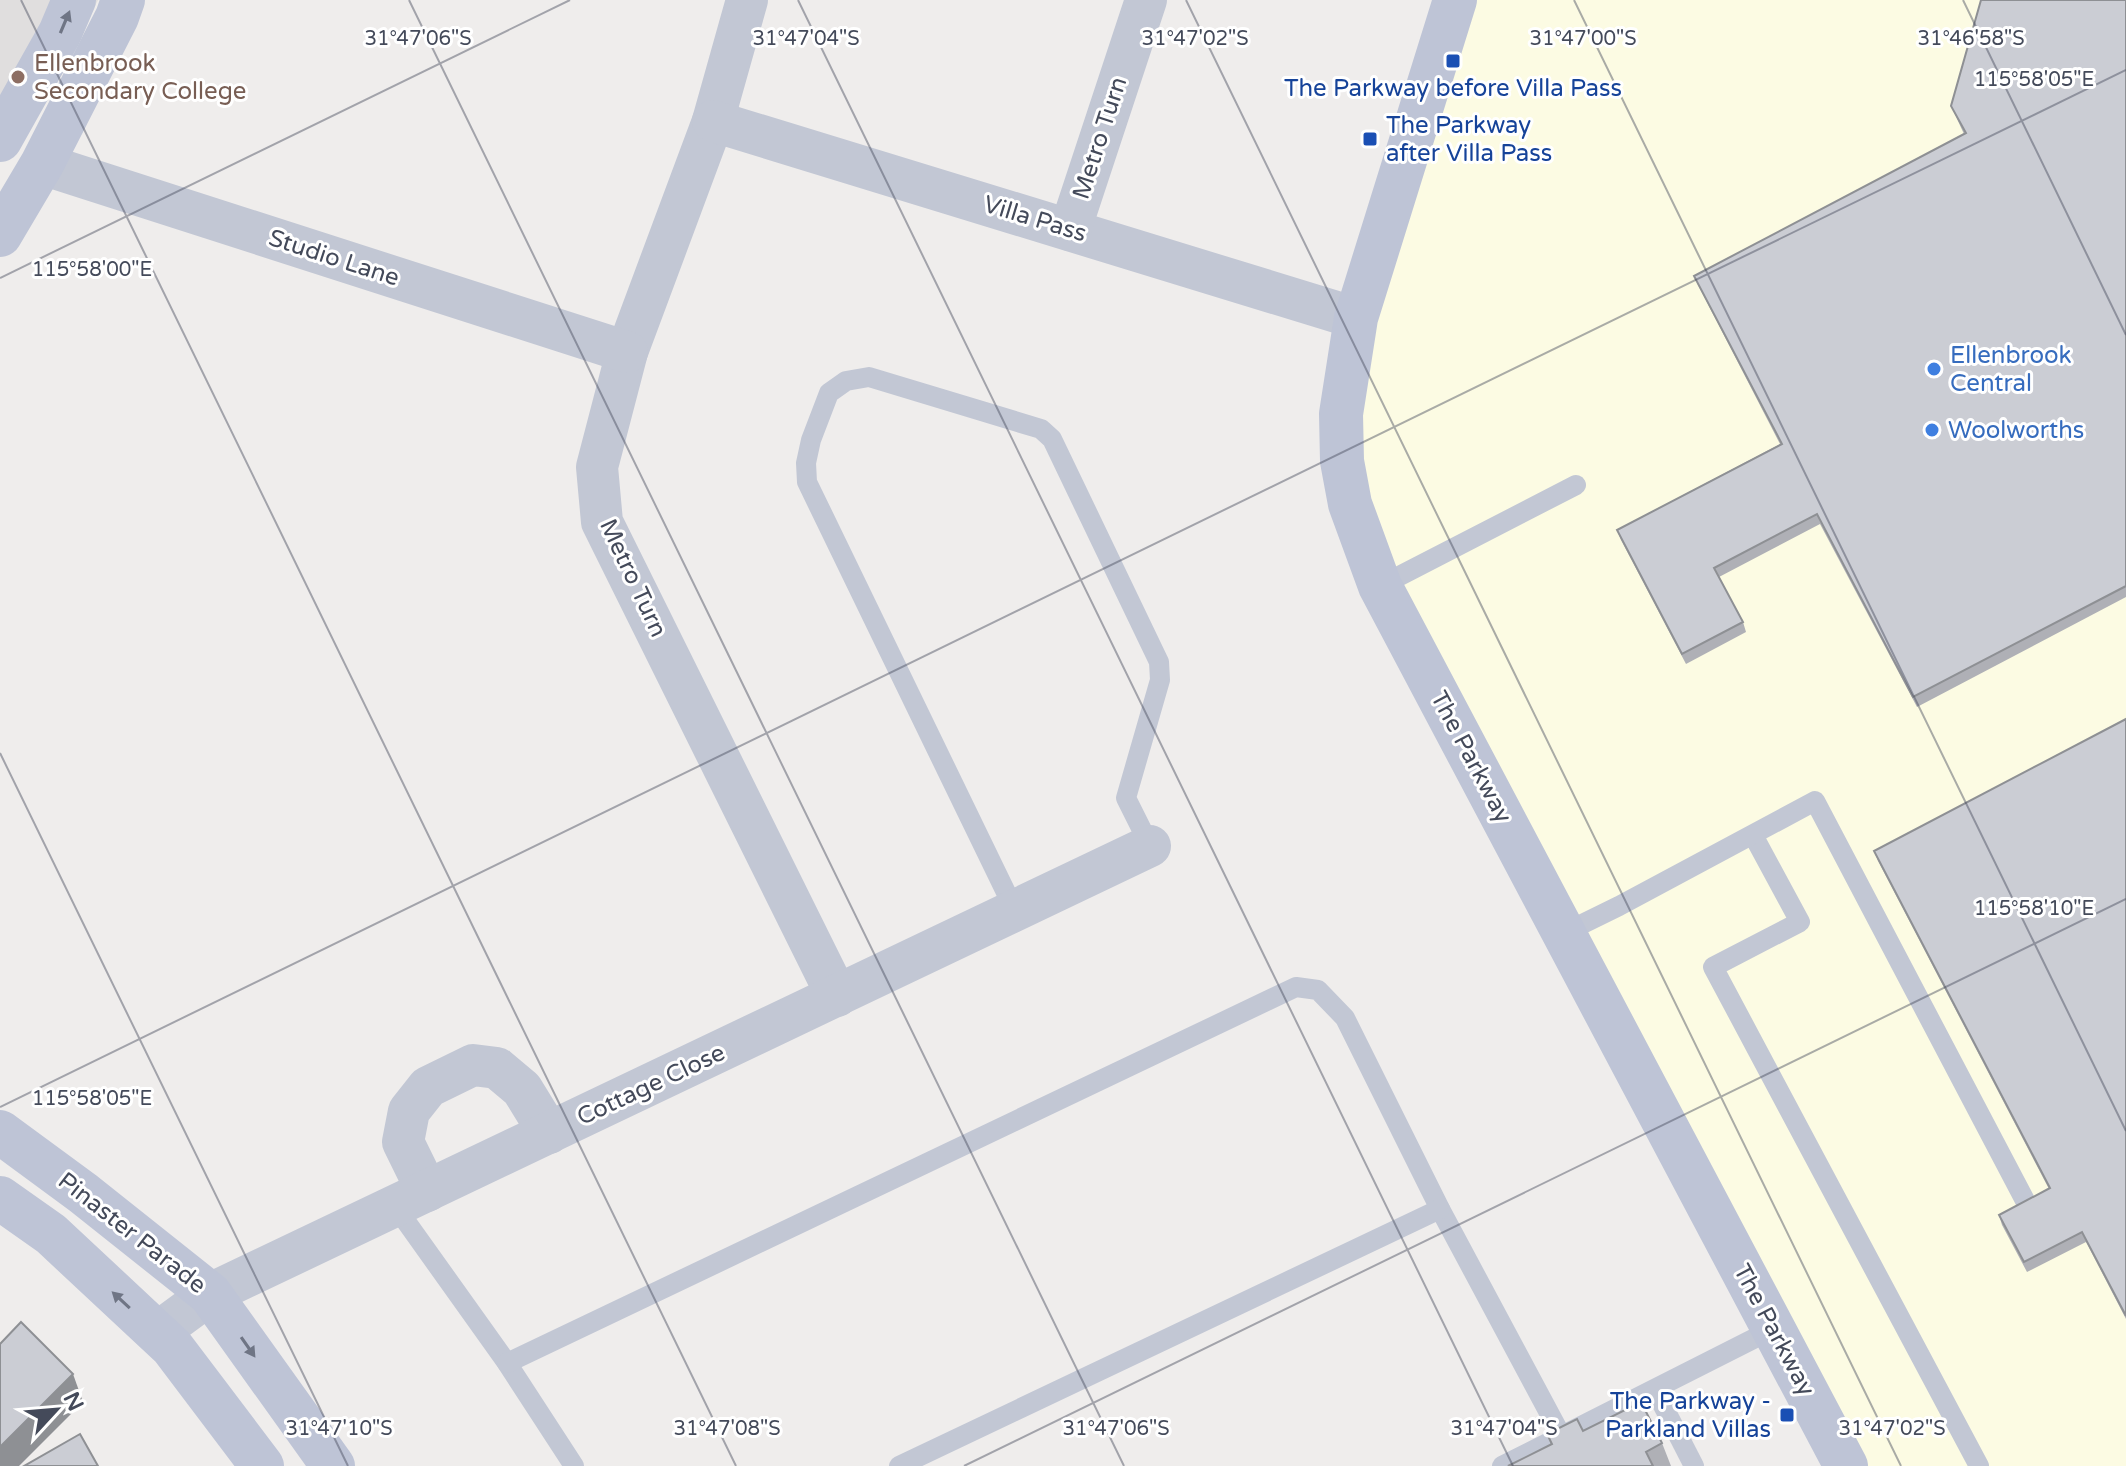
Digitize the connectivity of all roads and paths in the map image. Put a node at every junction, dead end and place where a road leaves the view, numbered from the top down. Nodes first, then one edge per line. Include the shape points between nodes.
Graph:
1 (74, 0) edge
2 (123, 0) edge
3 (747, 0) edge
4 (1146, 0) edge
5 (1455, 0) edge
6 (713, 121) junction
7 (0, 140) edge
8 (42, 164) junction
9 (1070, 230) junction
10 (0, 235) edge
11 (1356, 318) junction
12 (627, 352) junction
13 (1576, 485) dead end
14 (1380, 586) junction
15 (1753, 835) junction
16 (1150, 846) joint
17 (1015, 911) junction
18 (1564, 933) junction
19 (837, 996) junction
20 (0, 1132) edge
21 (549, 1133) junction
22 (0, 1198) edge
23 (411, 1199) junction
24 (1440, 1209) junction
25 (2030, 1210) edge
26 (210, 1294) junction
27 (1773, 1329) junction
28 (157, 1333) junction
29 (507, 1363) junction
30 (1655, 1390) junction
31 (1562, 1437) junction
32 (262, 1466) edge
33 (333, 1466) edge
34 (574, 1466) edge
35 (899, 1466) edge
36 (1502, 1466) edge
37 (1694, 1466) edge
38 (1846, 1466) edge
39 (1979, 1466) edge

7 -> 1 street
2 - 8 street
3 - 6 street, Metro Turn
4 - 9 street, Metro Turn
5 - 11 street, The Parkway
6 - 9 street, Villa Pass
6 - 12 street, Metro Turn
8 - 10 street
8 - 12 street, Studio Lane
9 - 11 street, Villa Pass
11 - 14 street, The Parkway via 1341,414 1342,461 1350,504
12 - 19 street, Metro Turn via 597,467 602,522
13 - 14 lane
14 - 18 street, The Parkway
15 - 18 lane
15 - 25 lane via 1815,801
15 - 39 lane via 1800,922 1713,967
16 - 17 street, Cottage Close
16 - 17 lane via 1126,798 1160,680 1159,662 1052,439 1041,429 869,377 846,381 829,393 811,440 807,482
17 - 19 street, Cottage Close
18 - 27 street, The Parkway
19 - 21 street, Cottage Close
20 - 26 street, Pinaster Parade
21 - 23 street, Cottage Close
21 - 23 street via 522,1089 497,1068 473,1065 428,1087 409,1111 403,1142
28 -> 22 street via 51,1234
23 - 26 street, Cottage Close
23 - 29 lane
24 - 29 lane via 1345,1018 1318,990 1296,987
24 - 31 lane
24 - 35 lane
26 - 28 street, Cottage Close
26 -> 33 street, Pinaster Parade
27 - 30 lane
27 - 38 street, The Parkway
28 - 32 street
29 - 34 lane
30 - 31 lane
30 - 37 lane
31 - 36 lane

